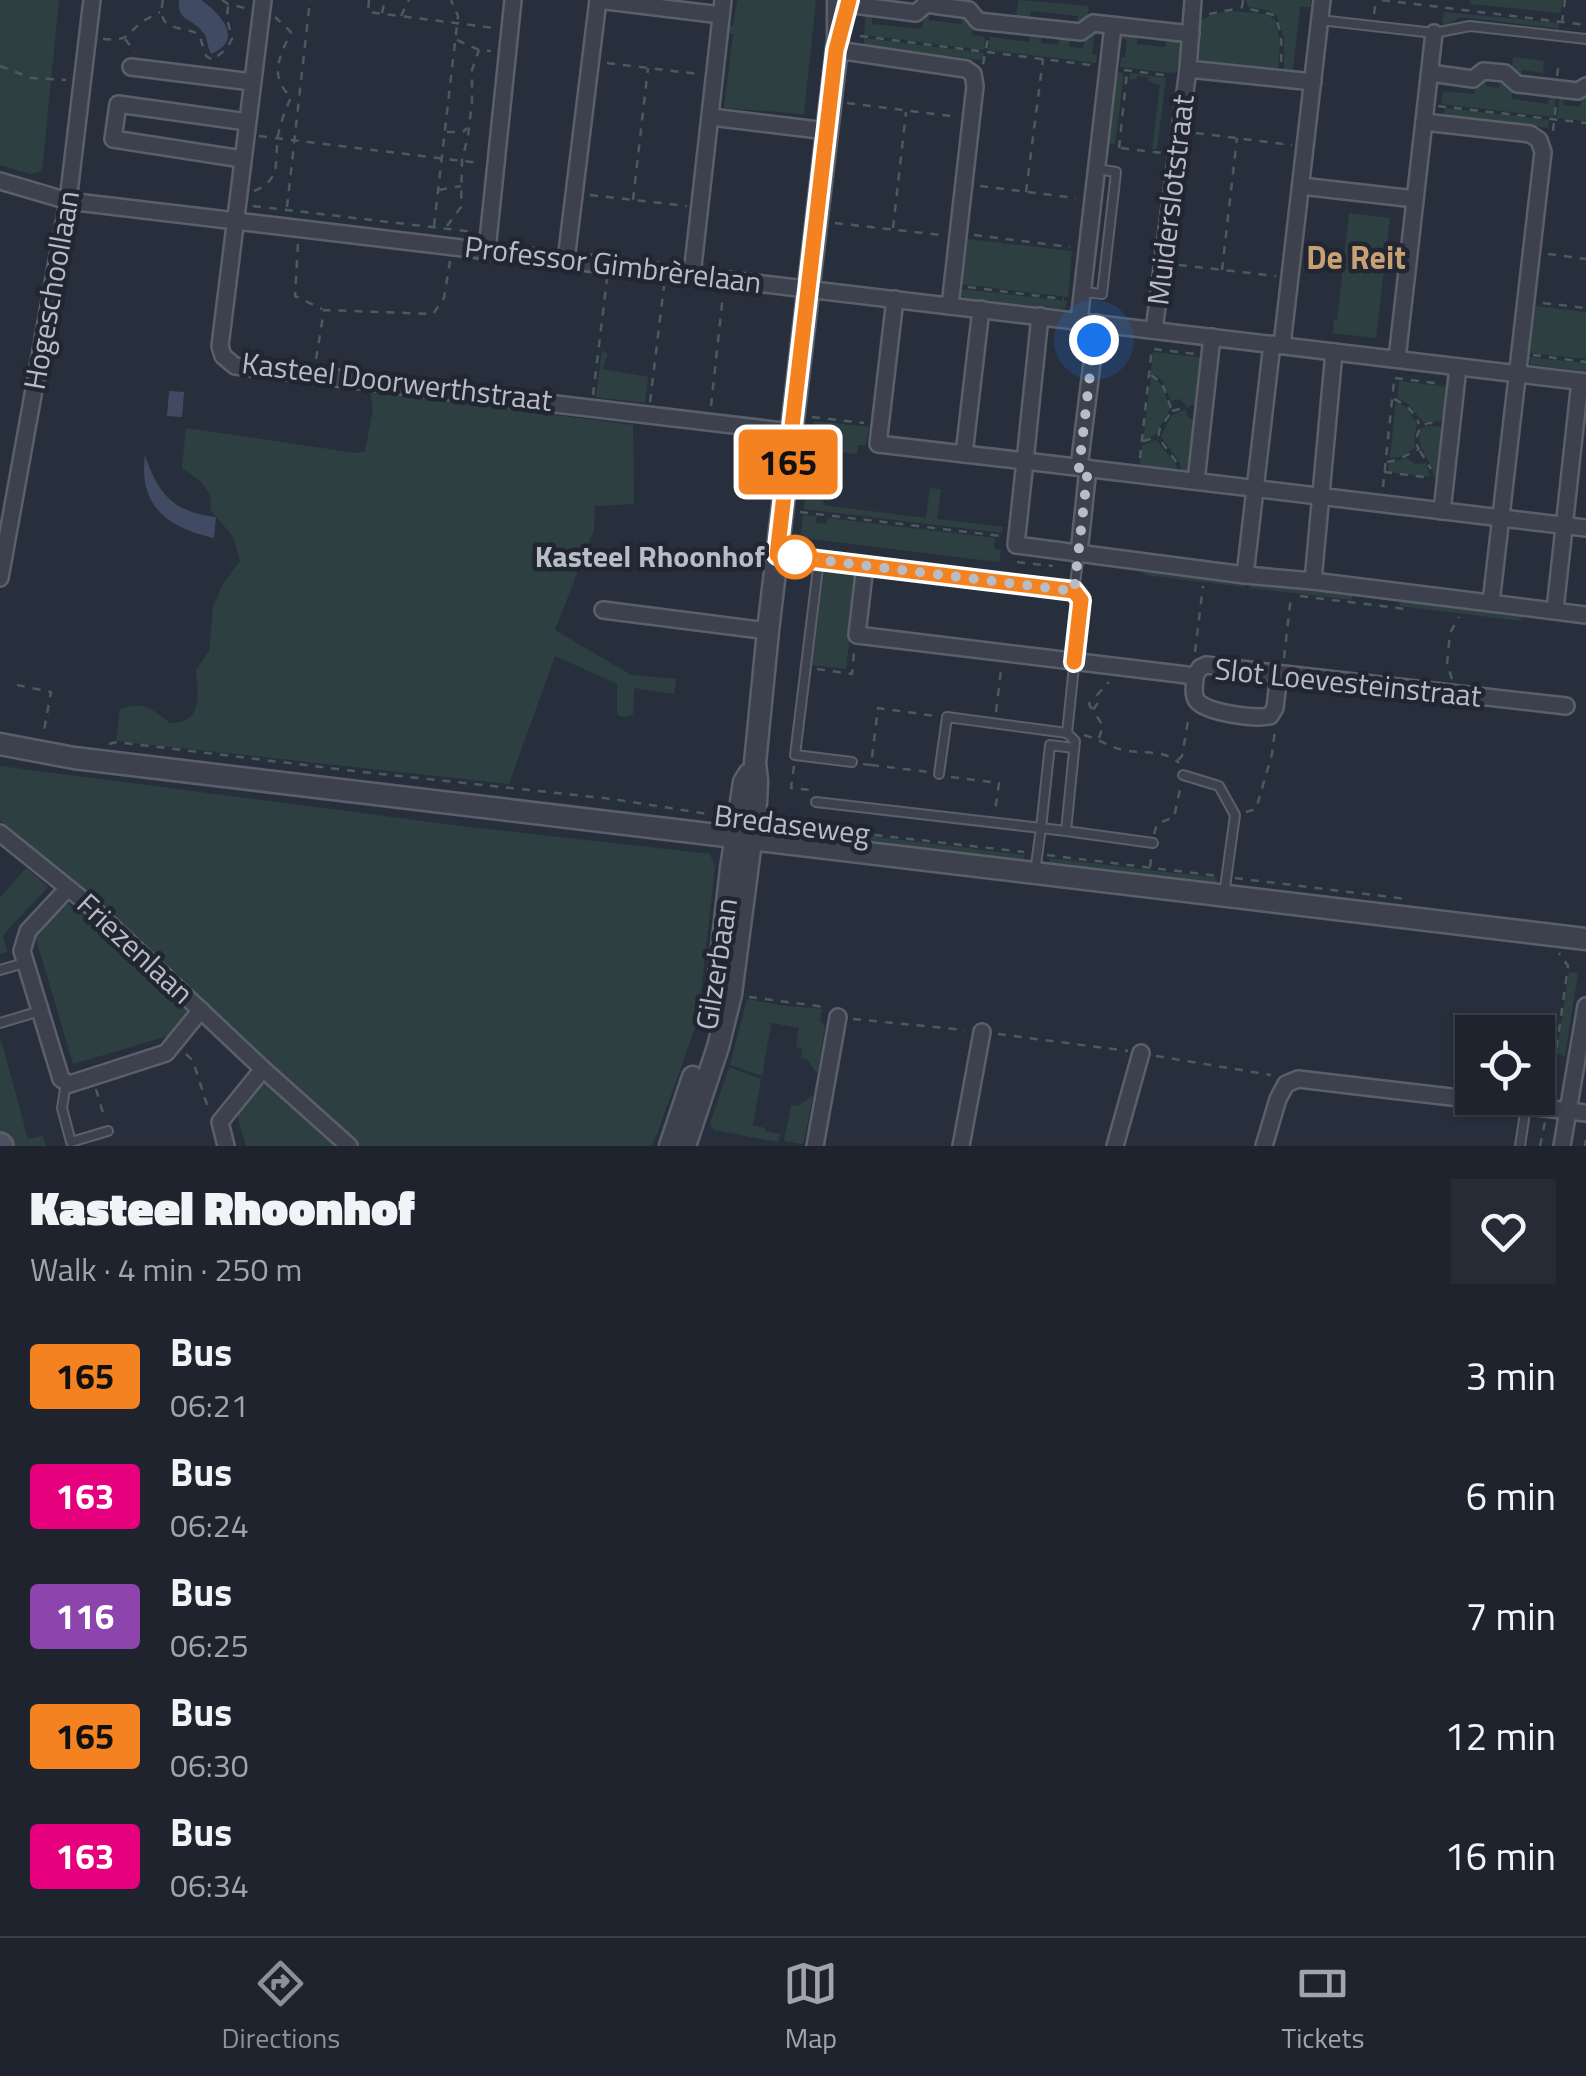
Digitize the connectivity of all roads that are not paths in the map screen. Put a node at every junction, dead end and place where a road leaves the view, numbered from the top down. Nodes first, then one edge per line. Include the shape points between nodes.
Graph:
1 (92, 0) edge
2 (513, 0) edge
3 (598, 0) edge
4 (1192, 0) edge
5 (1322, 0) edge
6 (843, 2) edge
7 (262, 5) edge
8 (722, 8) edge
9 (1320, 20) junction
10 (1113, 26) junction
11 (1191, 28) junction
12 (1434, 34) junction
13 (1586, 39) edge
14 (844, 47) junction
15 (131, 67) dead end
16 (1188, 73) junction
17 (1430, 73) junction
18 (252, 82) junction
19 (1313, 82) junction
20 (1586, 86) edge
21 (711, 117) junction
22 (1424, 122) junction
23 (246, 128) junction
24 (827, 130) junction
25 (242, 158) junction
26 (1096, 170) junction
27 (0, 181) edge
28 (1301, 186) junction
29 (1415, 199) junction
30 (68, 202) junction
31 (237, 206) junction
32 (487, 242) junction
33 (566, 260) junction
34 (692, 275) junction
35 (808, 289) junction
36 (1082, 297) junction
37 (895, 299) junction
38 (950, 306) junction
39 (981, 310) junction
40 (1040, 316) junction
41 (1088, 322) junction
42 (1154, 330) junction
43 (1212, 337) junction
44 (1277, 345) junction
45 (1334, 352) junction
46 (1397, 359) junction
47 (1458, 367) junction
48 (1516, 374) junction
49 (1583, 382) edge
50 (792, 423) junction
51 (964, 454) junction
52 (1025, 461) junction
53 (1084, 468) junction
54 (1196, 481) junction
55 (1256, 488) junction
56 (1321, 496) junction
57 (1442, 511) junction
58 (1501, 518) junction
59 (1565, 525) junction
60 (1586, 528) edge
61 (1080, 553) junction
62 (777, 555) junction
63 (820, 560) junction
64 (865, 565) junction
65 (1245, 575) junction
66 (0, 578) edge
67 (1312, 581) junction
68 (1074, 591) junction
69 (1491, 603) junction
70 (603, 610) dead end
71 (1555, 610) junction
72 (1586, 615) edge
73 (768, 630) junction
74 (1074, 662) junction
75 (1198, 672) junction
76 (1279, 674) junction
77 (1566, 706) dead end
78 (1068, 733) junction
79 (0, 744) edge
80 (1074, 748) junction
81 (852, 762) road end
82 (940, 774) road end
83 (1183, 775) road end
84 (816, 802) road end
85 (1041, 828) junction
86 (745, 829) junction
87 (1066, 831) junction
88 (0, 833) edge
89 (1153, 843) road end
90 (1037, 863) junction
91 (1225, 886) junction
92 (68, 888) junction
93 (1577, 938) edge
94 (26, 962) junction
95 (0, 970) edge
96 (1586, 1006) edge
97 (202, 1010) junction
98 (40, 1011) junction
99 (838, 1018) road end
100 (0, 1023) edge
101 (982, 1032) road end
102 (1141, 1053) road end
103 (263, 1070) junction
104 (66, 1083) junction
105 (1455, 1098) edge
106 (1555, 1109) edge
107 (1566, 1110) junction
108 (1586, 1113) edge
109 (1525, 1115) edge
110 (108, 1131) road end
111 (681, 1145) edge
112 (226, 1146) edge
113 (349, 1146) edge
114 (815, 1146) edge
115 (961, 1146) edge
116 (1115, 1146) edge
117 (1264, 1146) edge
118 (1520, 1146) edge
119 (1562, 1146) edge

1 - 30 street, Hogeschoollaan
2 - 32 street
3 - 8 street
3 - 33 street
4 - 11 street
5 - 9 street
6 - 10 street via 916,12 926,4 969,10 978,21 1082,32 1093,23
6 - 14 street
7 - 18 street
8 - 21 street
9 - 12 lane
9 - 19 street
10 - 11 street
10 - 26 street
11 - 16 street, Muiderslotstraat
12 - 13 lane via 1470,26
12 - 17 street
14 - 24 street
14 - 38 street via 973,74
15 - 18 street
16 - 19 street
16 - 42 street, Muiderslotstraat
17 - 20 street via 1505,73 1517,84 1578,92
17 - 22 street
18 - 23 street
19 - 28 street
21 - 24 street
21 - 34 street
22 - 29 street
22 - 48 street via 1530,134 1544,152
23 - 25 street
23 - 25 street via 118,104 113,139
24 - 35 street
25 - 31 street
26 - 36 street
26 - 36 lane via 1116,172 1102,294
27 - 30 street, Professor Gimbrèrelaan
28 - 29 street
28 - 44 street
29 - 46 street
30 - 31 street, Professor Gimbrèrelaan
30 - 66 street, Hogeschoollaan
31 - 32 street, Professor Gimbrèrelaan via 298,228 453,246
31 - 50 street, Kasteel Doorwerthstraat via 220,346 235,366 649,414
32 - 33 street, Professor Gimbrèrelaan
33 - 34 street, Professor Gimbrèrelaan
34 - 35 street, Professor Gimbrèrelaan
35 - 37 street, Professor Gimbrèrelaan
35 - 50 street
36 - 41 street
37 - 38 street, Professor Gimbrèrelaan
37 - 51 street via 878,444
38 - 39 street, Professor Gimbrèrelaan
39 - 40 street, Professor Gimbrèrelaan
39 - 51 street
40 - 41 street, Professor Gimbrèrelaan
40 - 52 street
41 - 42 street, Professor Gimbrèrelaan
41 - 53 street
42 - 43 street, Professor Gimbrèrelaan
43 - 44 street, Professor Gimbrèrelaan
43 - 54 street
44 - 45 street, Professor Gimbrèrelaan
44 - 55 street
45 - 46 street, Professor Gimbrèrelaan
45 - 56 street
46 - 47 street, Professor Gimbrèrelaan
47 - 48 street, Professor Gimbrèrelaan
47 - 57 street
48 - 49 street, Professor Gimbrèrelaan
48 - 58 street
49 - 59 street
50 - 62 street
51 - 52 street
52 - 53 street
52 - 61 street via 1016,544
53 - 54 street
53 - 61 street
54 - 55 street
55 - 56 street
55 - 65 street
56 - 57 street
56 - 67 street
57 - 58 street
58 - 59 street
58 - 69 street
59 - 60 street
59 - 71 street
61 - 65 street
61 - 68 lane
62 - 63 lane
62 - 73 street
63 - 64 lane
63 - 81 lane via 795,755
64 - 68 lane
64 - 74 street via 856,635
65 - 67 street
67 - 69 street
68 - 74 lane via 1081,600
69 - 71 street
70 - 73 street
71 - 72 street
73 - 86 street via 757,782
74 - 75 street, Slot Loevesteinstraat
74 - 78 lane
75 - 76 street, Slot Loevesteinstraat via 1206,665
75 - 76 street via 1198,702 1259,718 1275,708
76 - 77 street, Slot Loevesteinstraat
78 - 80 lane
78 - 82 lane via 947,717
79 - 86 street, Bredaseweg via 93,760
80 - 85 lane via 1050,746
80 - 87 lane
83 - 91 lane via 1219,786 1235,815
84 - 85 lane
85 - 87 lane
85 - 90 lane
86 - 90 street, Bredaseweg
86 - 111 street, Gilzerbaan via 718,992
86 - 111 street, Gilzerbaan via 731,994
87 - 89 lane
88 - 92 street, Friezenlaan
90 - 91 street, Bredaseweg
91 - 93 street, Bredaseweg
92 - 94 street, Friezenlaan via 28,932
92 - 97 street, Friezenlaan
94 - 95 lane
94 - 98 street
96 - 107 street
97 - 103 street, Friezenlaan
97 - 104 street, Friezenlaan via 166,1053
98 - 100 lane
98 - 104 street
99 - 114 street
101 - 115 street
102 - 116 street
103 - 112 street via 220,1122
103 - 113 street, Friezenlaan
104 - 110 lane via 62,1108 72,1142
105 - 117 street via 1298,1080 1286,1084 1278,1098
106 - 107 street
107 - 108 street
107 - 119 street
109 - 118 lane

